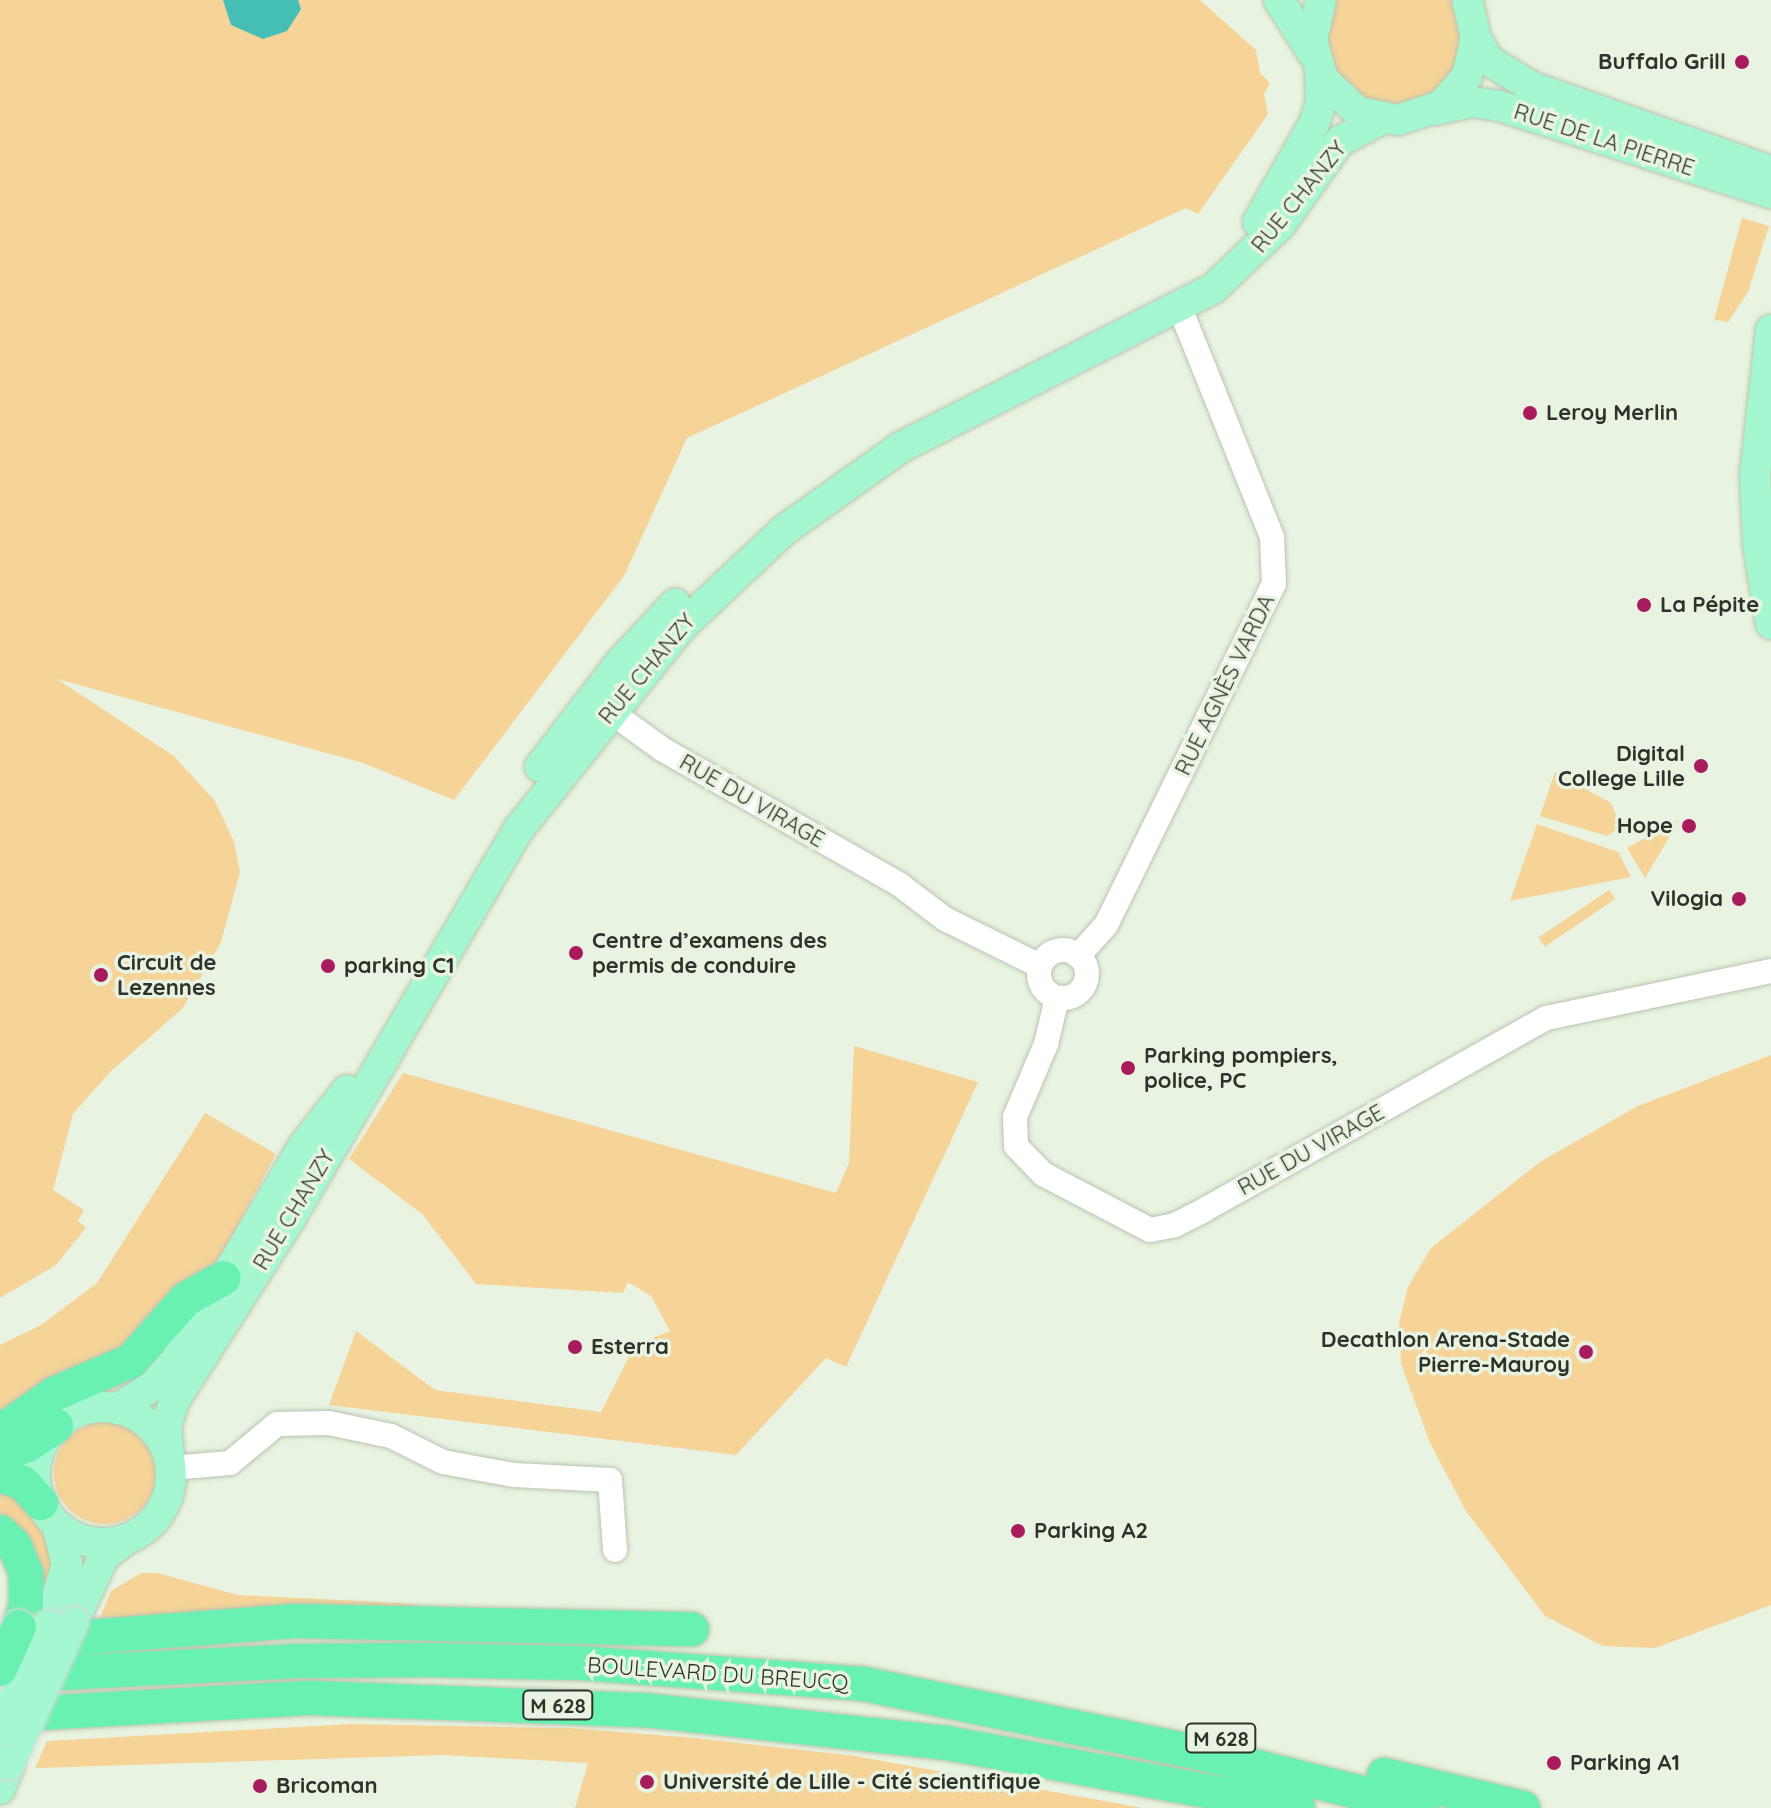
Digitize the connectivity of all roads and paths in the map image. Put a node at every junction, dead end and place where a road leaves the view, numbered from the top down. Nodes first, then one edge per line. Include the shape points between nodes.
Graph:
1 (1279, 0) edge
2 (1321, 0) edge
3 (1472, 13) edge
4 (1317, 64) junction
5 (1434, 110) junction
6 (1382, 119) junction
7 (1666, 133) junction
8 (1771, 151) edge
9 (1771, 171) edge
10 (1771, 193) edge
11 (1180, 308) junction
12 (1771, 330) edge
13 (1771, 624) edge
14 (602, 705) junction
15 (1078, 956) junction
16 (1040, 966) junction
17 (1771, 971) edge
18 (1057, 998) junction
19 (224, 1278) junction
20 (117, 1409) junction
21 (56, 1426) junction
22 (0, 1432) edge
23 (0, 1455) edge
24 (170, 1463) junction
25 (0, 1475) edge
26 (49, 1514) junction
27 (0, 1532) edge
28 (125, 1540) junction
29 (615, 1550) dead end
30 (35, 1629) edge
31 (692, 1629) dead end
32 (0, 1669) edge
33 (0, 1677) edge
34 (916, 1691) junction
35 (8, 1720) edge
36 (1090, 1767) junction
37 (4, 1777) edge
38 (1229, 1808) edge
39 (1298, 1808) edge
40 (1422, 1808) edge
41 (1523, 1808) edge

1 - 4 main road
2 - 4 main road, RUE CHANZY via 1312,32
3 - 5 main road via 1467,76
3 - 7 main road, RUE DE LA PIERRE via 1488,60 1532,87
4 - 6 main road via 1345,103
4 - 14 main road, RUE CHANZY via 1321,102 1307,139 1258,223 1219,266 1165,305 942,412 822,480 711,568
5 - 6 main road, RUE DE LA PIERRE
5 - 10 main road, RUE DE LA PIERRE via 1472,102 1500,106
6 - 11 main road, RUE CHANZY via 1340,141 1252,257
7 - 8 main road via 1732,150
7 - 9 main road, RUE DE LA PIERRE
11 - 14 main road, RUE CHANZY via 957,415 840,487 722,584
11 - 15 street, RUE AGNÈS VARDA via 1272,537 1276,575 1268,603 1106,925
12 - 13 main road via 1755,474 1758,544
14 - 16 street, RUE DU VIRAGE via 662,749 900,885 945,919
14 - 19 main road, RUE CHANZY via 514,807 345,1094 305,1144
14 - 24 main road, RUE CHANZY via 518,830 291,1217 174,1401 166,1426
15 - 16 street via 1054,952
15 - 18 street via 1086,970 1084,985 1074,995
16 - 18 street via 1042,986
17 - 18 street, RUE DU VIRAGE via 1546,1018 1195,1215 1150,1230 1036,1170 1014,1141 1015,1117 1046,1044
19 - 20 main road, RUE CHANZY via 169,1370
19 - 22 highway via 186,1299 131,1361 54,1394
20 - 21 main road via 89,1408
20 - 24 main road via 150,1426
21 - 23 highway
21 - 26 main road via 37,1457
24 - 28 main road via 160,1512
24 - 29 street via 230,1463 277,1424 329,1423 391,1436 443,1462 514,1475 610,1480
25 - 26 highway via 23,1483
26 - 28 main road via 89,1542
26 - 30 main road via 67,1564
27 - 30 highway via 14,1545 26,1573 26,1606
28 - 30 main road
30 - 31 highway via 295,1621
30 - 32 highway, bridge
30 - 35 main road, bridge
30 - 37 main road, bridge
33 - 34 highway, BOULEVARD DU BREUCQ / M 628 via 293,1661 580,1663
34 - 40 highway, BOULEVARD DU BREUCQ / M 628 via 1253,1764
34 - 41 highway, M 628 via 988,1694 1217,1737
35 - 36 highway, BOULEVARD DU BREUCQ / M 628 via 312,1698 553,1705 767,1720
36 - 38 highway, M 628
36 - 39 highway, BOULEVARD DU BREUCQ / M 628

